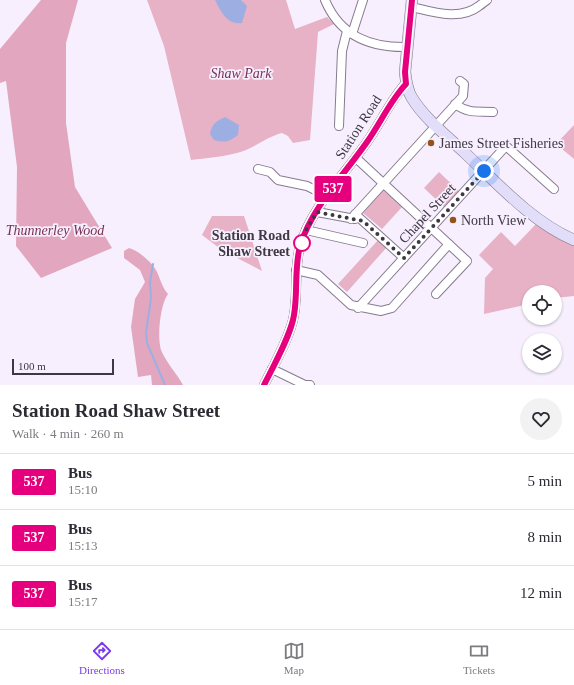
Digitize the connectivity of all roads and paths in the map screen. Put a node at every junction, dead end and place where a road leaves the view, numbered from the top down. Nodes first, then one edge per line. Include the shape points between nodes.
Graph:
1 (324, 0) edge
2 (363, 0) edge
3 (486, 0) edge
4 (412, 3) edge
5 (349, 33) junction
6 (408, 47) junction
7 (460, 81) dead end
8 (406, 84) junction
9 (455, 104) junction
10 (493, 112) dead end
11 (338, 126) dead end
12 (436, 126) junction
13 (356, 158) junction
14 (258, 169) dead end
15 (484, 171) junction
16 (383, 183) junction
17 (554, 189) dead end
18 (327, 196) junction
19 (317, 212) junction
20 (353, 216) junction
21 (431, 228) junction
22 (306, 230) junction
23 (574, 240) edge
24 (363, 243) dead end
25 (449, 244) junction
26 (404, 258) junction
27 (296, 270) junction
28 (436, 294) dead end
29 (354, 307) junction
30 (272, 369) junction
31 (264, 385) edge
32 (310, 385) edge

1 - 5 street via 334,19
2 - 5 street
3 - 4 street via 474,10 457,14 446,14
4 - 6 main road
5 - 6 street via 375,44
5 - 11 street via 342,51
6 - 8 main road
7 - 9 street via 464,84 463,96
8 - 12 main road via 412,97
8 - 13 street, Station Road
9 - 10 street via 468,112
9 - 12 street
12 - 15 main road
12 - 16 street
13 - 16 street
13 - 18 street, Station Road
14 - 18 street via 270,172 278,180 307,186
15 - 17 street, Chapel Street via 506,146
15 - 21 street, Chapel Street
15 - 23 main road via 538,220 559,234
16 - 20 street
16 - 21 street
18 - 19 street, Station Road
19 - 20 street
19 - 22 street, Station Road
20 - 26 street via 363,221
21 - 25 street
21 - 26 street, Chapel Street
22 - 24 street
22 - 27 street, Station Road
25 - 28 street via 467,261
25 - 29 street via 392,308 380,310
26 - 29 street, Chapel Street
27 - 29 street via 318,275
27 - 30 street, Station Road via 294,317
30 - 31 street, Station Road
30 - 32 street

